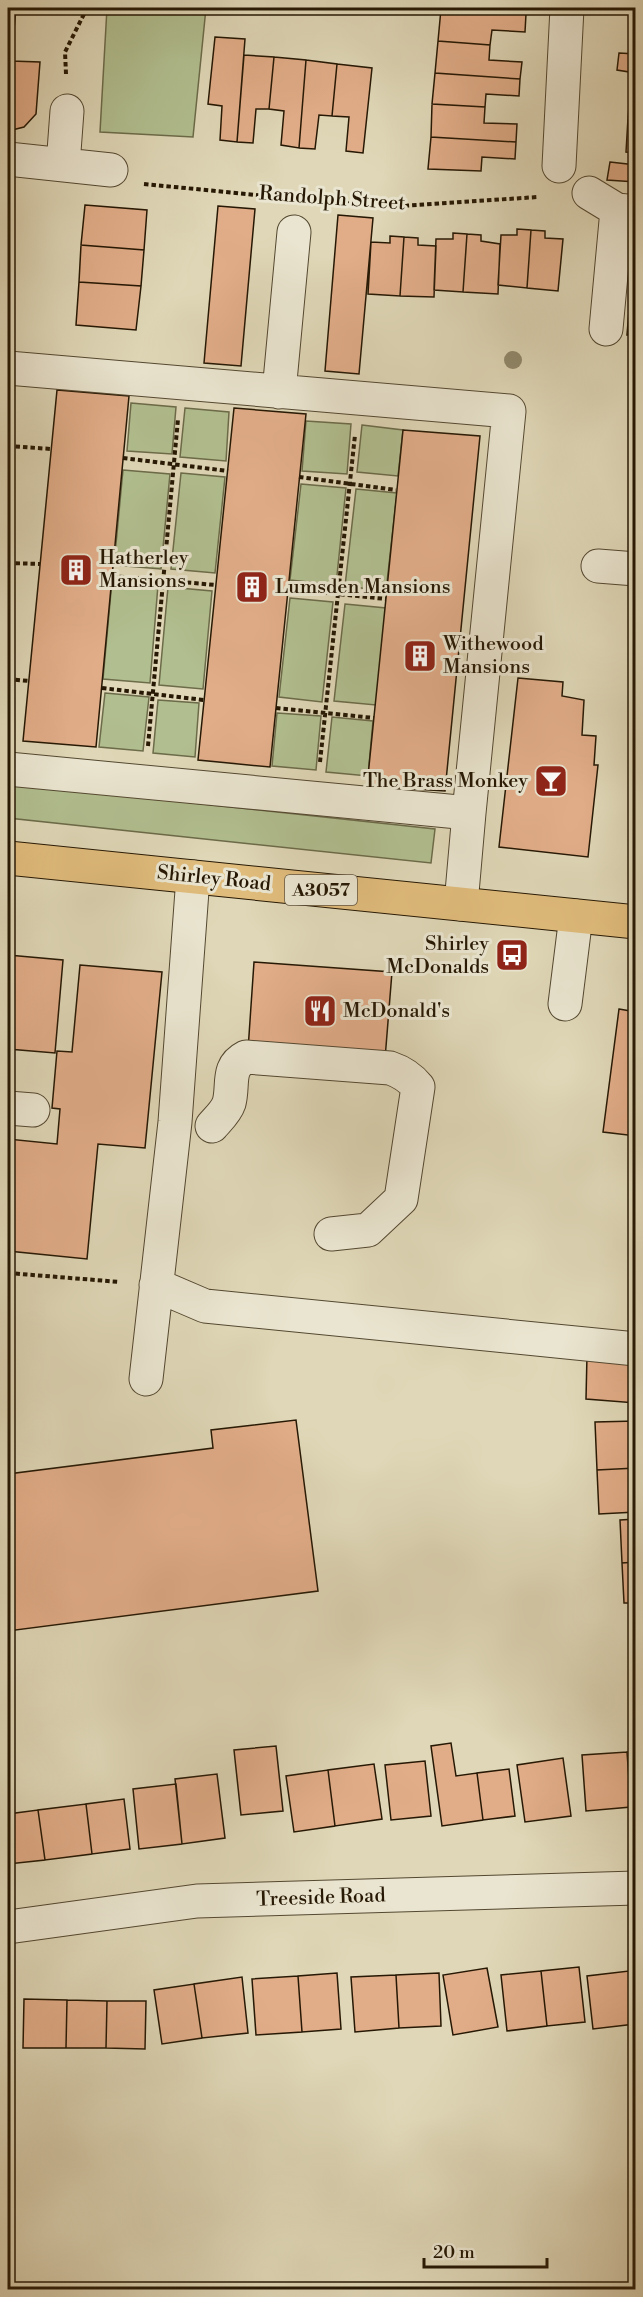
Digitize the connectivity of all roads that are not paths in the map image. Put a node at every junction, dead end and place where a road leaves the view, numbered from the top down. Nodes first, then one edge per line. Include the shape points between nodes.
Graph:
1 (567, 8) edge
2 (67, 111) road end
3 (8, 159) edge
4 (63, 165) junction
5 (559, 166) dead end
6 (111, 170) road end
7 (589, 193) road end
8 (626, 211) edge
9 (294, 232) dead end
10 (606, 329) dead end
11 (8, 368) edge
12 (279, 392) junction
13 (598, 566) dead end
14 (636, 569) edge
15 (8, 769) edge
16 (469, 813) junction
17 (8, 858) edge
18 (193, 877) junction
19 (461, 904) junction
20 (576, 916) junction
21 (636, 922) edge
22 (564, 1004) dead end
23 (212, 1126) dead end
24 (331, 1234) dead end
25 (156, 1285) junction
26 (636, 1349) edge
27 (146, 1379) dead end
28 (636, 1888) edge
29 (8, 1927) edge

1 - 5 street
2 - 4 street
3 - 4 street
4 - 6 street
7 - 8 street
8 - 10 street
9 - 12 street
11 - 12 street
12 - 16 street via 509,411
13 - 14 street
15 - 16 street
16 - 19 street
17 - 18 main road, Shirley Road / A3057
18 - 19 main road, Shirley Road / A3057
18 - 25 street via 175,1122
19 - 20 main road, Shirley Road / A3057
20 - 21 main road, Shirley Road / A3057
20 - 22 street
23 - 24 street via 229,1103 233,1070 246,1057 390,1068 413,1080 418,1087 401,1199 368,1230
25 - 26 street via 205,1306
25 - 27 street
28 - 29 street, Treeside Road via 197,1901

